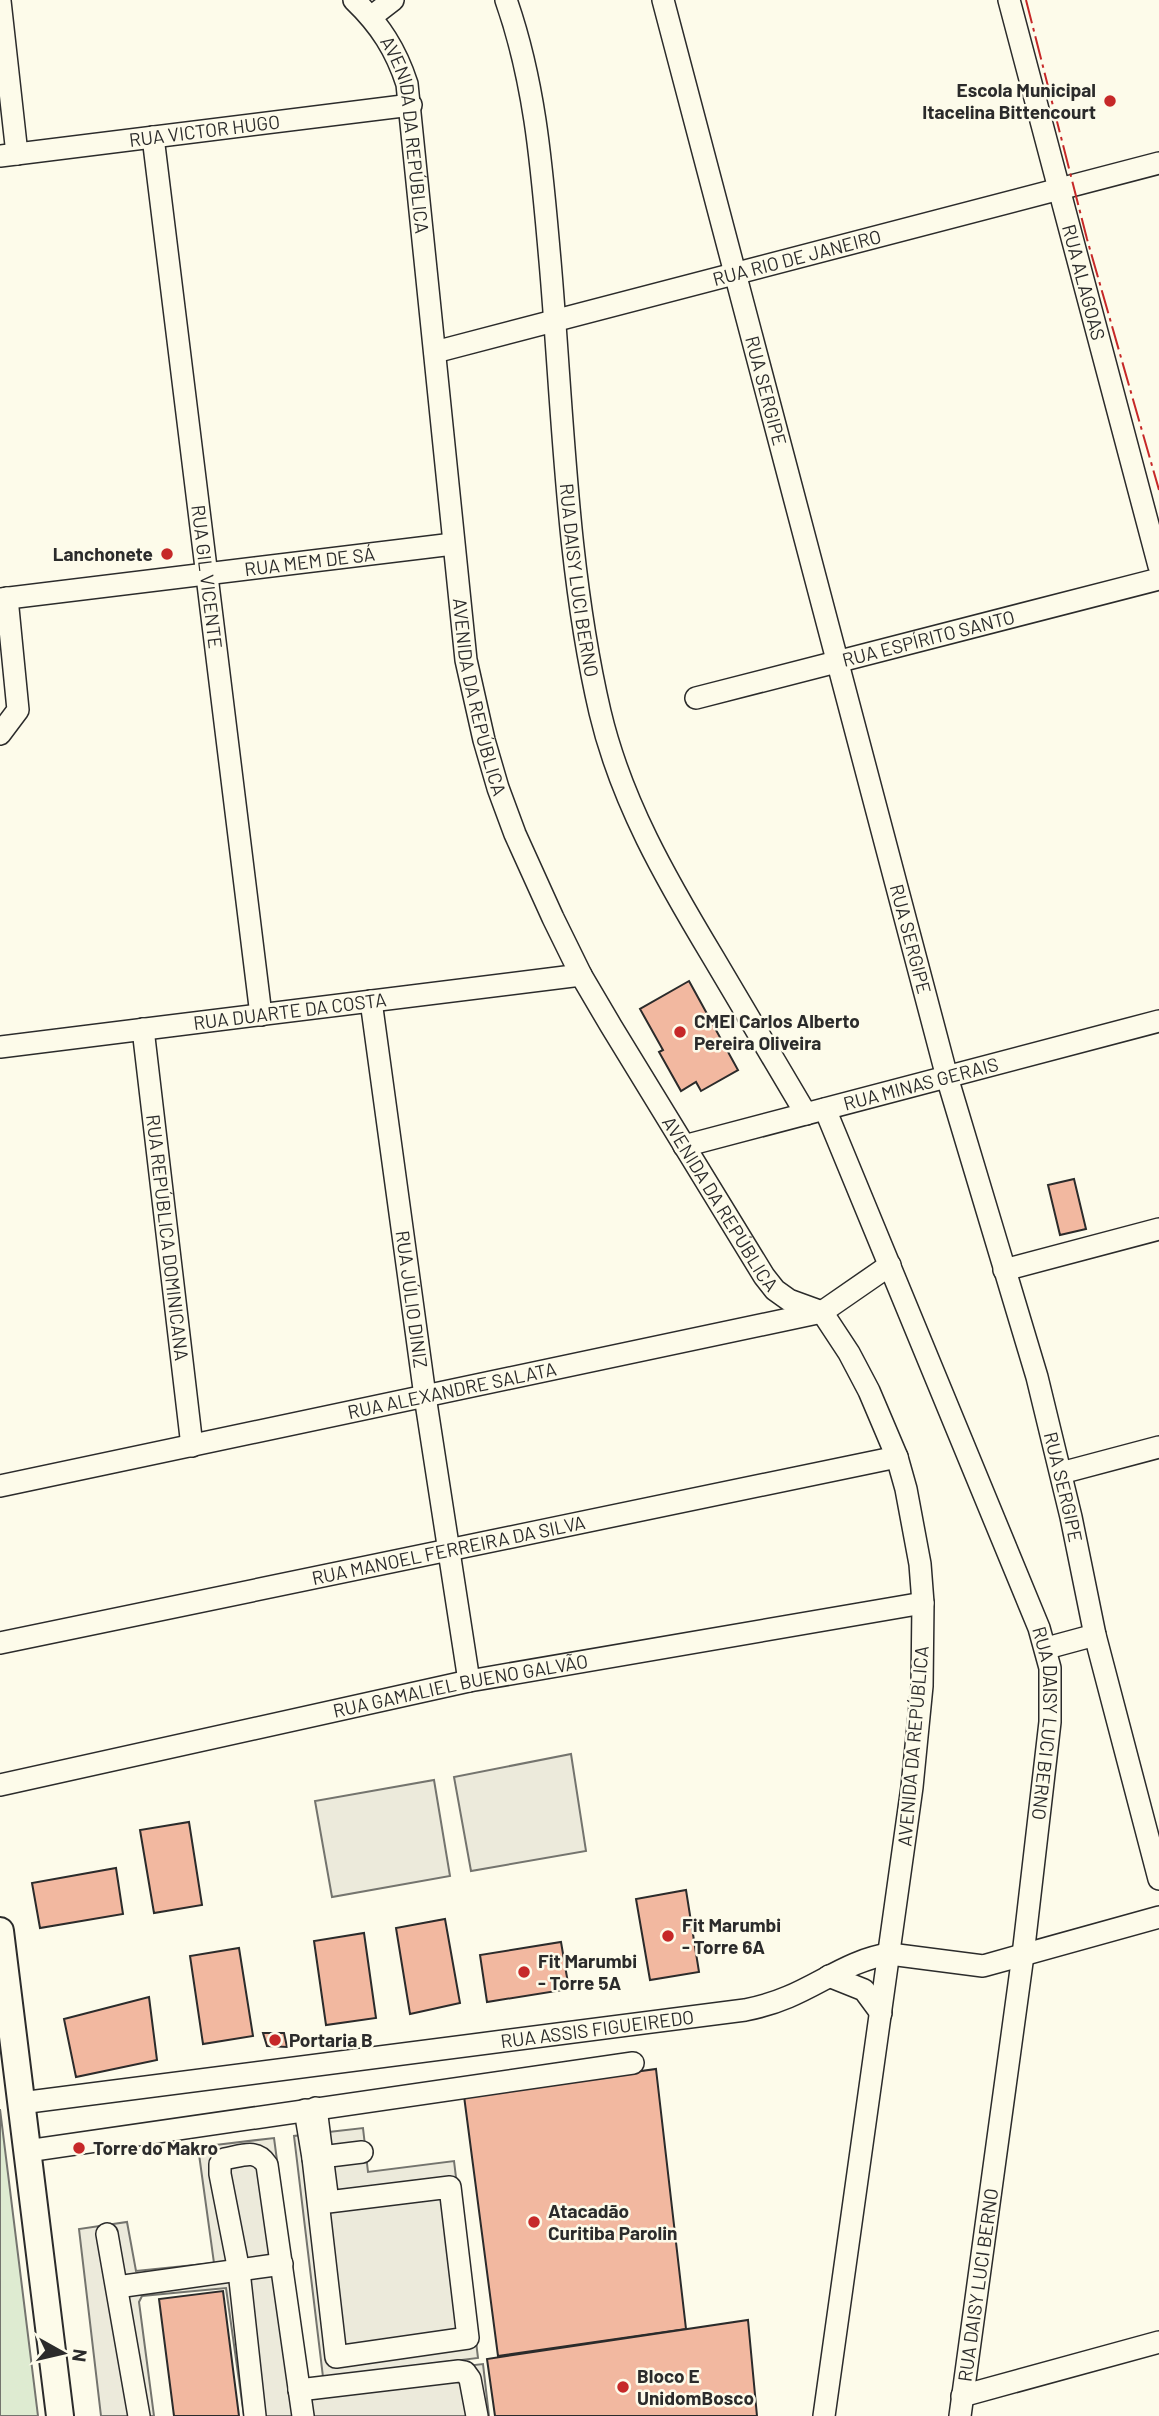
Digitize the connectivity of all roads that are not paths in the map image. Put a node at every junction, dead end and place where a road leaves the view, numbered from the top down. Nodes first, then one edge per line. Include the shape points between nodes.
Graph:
1 (354, 0) edge
2 (393, 0) edge
3 (506, 0) edge
4 (663, 0) edge
5 (1009, 0) edge
6 (0, 1) edge
7 (371, 17) junction
8 (411, 105) junction
9 (153, 137) junction
10 (8, 155) edge
11 (1159, 163) edge
12 (1059, 189) junction
13 (736, 274) junction
14 (555, 321) junction
15 (435, 352) junction
16 (453, 544) junction
17 (1159, 566) edge
18 (207, 574) junction
19 (1159, 579) edge
20 (4, 599) edge
21 (838, 662) junction
22 (696, 698) dead end
23 (0, 734) edge
24 (581, 975) junction
25 (371, 1001) junction
26 (261, 1014) junction
27 (1159, 1021) edge
28 (143, 1029) junction
29 (0, 1047) edge
30 (947, 1077) junction
31 (816, 1112) junction
32 (684, 1146) junction
33 (1159, 1229) edge
34 (890, 1265) junction
35 (1004, 1270) junction
36 (822, 1312) junction
37 (425, 1396) junction
38 (192, 1446) junction
39 (1159, 1447) edge
40 (897, 1457) junction
41 (1061, 1473) junction
42 (0, 1486) edge
43 (449, 1550) junction
44 (923, 1603) junction
45 (1094, 1635) junction
46 (0, 1643) edge
47 (1047, 1648) junction
48 (469, 1681) junction
49 (0, 1785) edge
50 (1159, 1879) edge
51 (1159, 1917) edge
52 (1, 1942) edge
53 (890, 1954) junction
54 (1023, 1955) junction
55 (829, 1976) junction
56 (881, 2013) junction
57 (633, 2063) dead end
58 (21, 2104) junction
59 (311, 2109) junction
60 (27, 2151) junction
61 (362, 2152) dead end
62 (318, 2157) junction
63 (107, 2234) dead end
64 (282, 2264) junction
65 (239, 2271) junction
66 (117, 2287) junction
67 (1159, 2342) edge
68 (299, 2390) junction
69 (961, 2406) edge
70 (477, 2414) edge
71 (60, 2416) edge
72 (139, 2416) edge
73 (255, 2416) edge
74 (303, 2416) edge
75 (824, 2416) edge

1 - 7 street, AVENIDA DA REPÚBLICA
2 - 7 street
3 - 14 street, RUA DAISY LUCI BERNO via 518,36 541,151
4 - 13 street, RUA SERGIPE
5 - 12 street, RUA ALAGOAS
6 - 10 street
7 - 8 street, AVENIDA DA REPÚBLICA via 400,61
8 - 9 street, RUA VICTOR HUGO
8 - 15 street, AVENIDA DA REPÚBLICA
9 - 10 street, RUA VICTOR HUGO
9 - 18 street, RUA GIL VICENTE
11 - 12 street, RUA RIO DE JANEIRO
12 - 13 street, RUA RIO DE JANEIRO
12 - 17 street, RUA ALAGOAS
13 - 14 street, RUA RIO DE JANEIRO
13 - 21 street, RUA SERGIPE
14 - 15 street, RUA RIO DE JANEIRO
14 - 31 street, RUA DAISY LUCI BERNO via 580,600 614,763 680,903
15 - 16 street, AVENIDA DA REPÚBLICA
16 - 18 street, RUA MEM DE SÁ
16 - 24 street, AVENIDA DA REPÚBLICA via 466,660 498,788 533,877
18 - 20 street, RUA MEM DE SÁ
18 - 26 street, RUA GIL VICENTE
19 - 21 street, RUA ESPÍRITO SANTO
20 - 23 street via 18,710
21 - 22 street, RUA ESPÍRITO SANTO
21 - 30 street, RUA SERGIPE
24 - 25 street, RUA DUARTE DA COSTA
24 - 32 street, AVENIDA DA REPÚBLICA
25 - 26 street, RUA DUARTE DA COSTA
25 - 37 street, RUA JÚLIO DINIZ
26 - 28 street, RUA DUARTE DA COSTA
27 - 30 street, RUA MINAS GERAIS
28 - 29 street, RUA DUARTE DA COSTA
28 - 38 street, RUA REPÚBLICA DOMINICANA
30 - 31 street, RUA MINAS GERAIS
30 - 35 street, RUA SERGIPE
31 - 32 street, RUA MINAS GERAIS
31 - 34 street, RUA DAISY LUCI BERNO
32 - 36 street, AVENIDA DA REPÚBLICA via 775,1290
33 - 35 street
34 - 36 street, RUA ALEXANDRE SALATA
34 - 47 street, RUA DAISY LUCI BERNO
35 - 41 street, RUA SERGIPE
36 - 37 street, RUA ALEXANDRE SALATA
36 - 40 street, AVENIDA DA REPÚBLICA via 869,1391
37 - 38 street, RUA ALEXANDRE SALATA
37 - 43 street, RUA JÚLIO DINIZ
38 - 42 street, RUA ALEXANDRE SALATA
39 - 41 street
40 - 43 street, RUA MANOEL FERREIRA DA SILVA
40 - 44 street, AVENIDA DA REPÚBLICA via 914,1526
41 - 45 street, RUA SERGIPE
43 - 46 street, RUA MANOEL FERREIRA DA SILVA
43 - 48 street, RUA JÚLIO DINIZ
44 - 48 street, RUA GAMALIEL BUENO GALVÃO
44 - 53 street, AVENIDA DA REPÚBLICA via 917,1736
45 - 47 street
45 - 50 street, RUA SERGIPE
47 - 54 street, RUA DAISY LUCI BERNO via 1050,1722
48 - 49 street, RUA GAMALIEL BUENO GALVÃO
51 - 54 street, RUA ASSIS FIGUEIREDO
52 - 58 main road
53 - 54 street, RUA ASSIS FIGUEIREDO via 974,1967
53 - 55 street, RUA ASSIS FIGUEIREDO
53 - 56 street, AVENIDA DA REPÚBLICA
54 - 69 street, RUA DAISY LUCI BERNO
55 - 56 street via 864,1990
55 - 58 street, RUA ASSIS FIGUEIREDO via 788,1997 745,2010
56 - 75 street, AVENIDA DA REPÚBLICA
57 - 59 street
58 - 60 main road
59 - 60 street
59 - 62 street
60 - 71 main road
61 - 62 street
62 - 62 street via 336,2357 468,2337 450,2187 328,2202
63 - 66 street
64 - 65 street
64 - 65 street via 267,2165 256,2153 220,2164
64 - 68 street
65 - 66 street
65 - 73 street
66 - 72 street
67 - 69 street
68 - 70 street via 459,2371 470,2379
68 - 74 street

